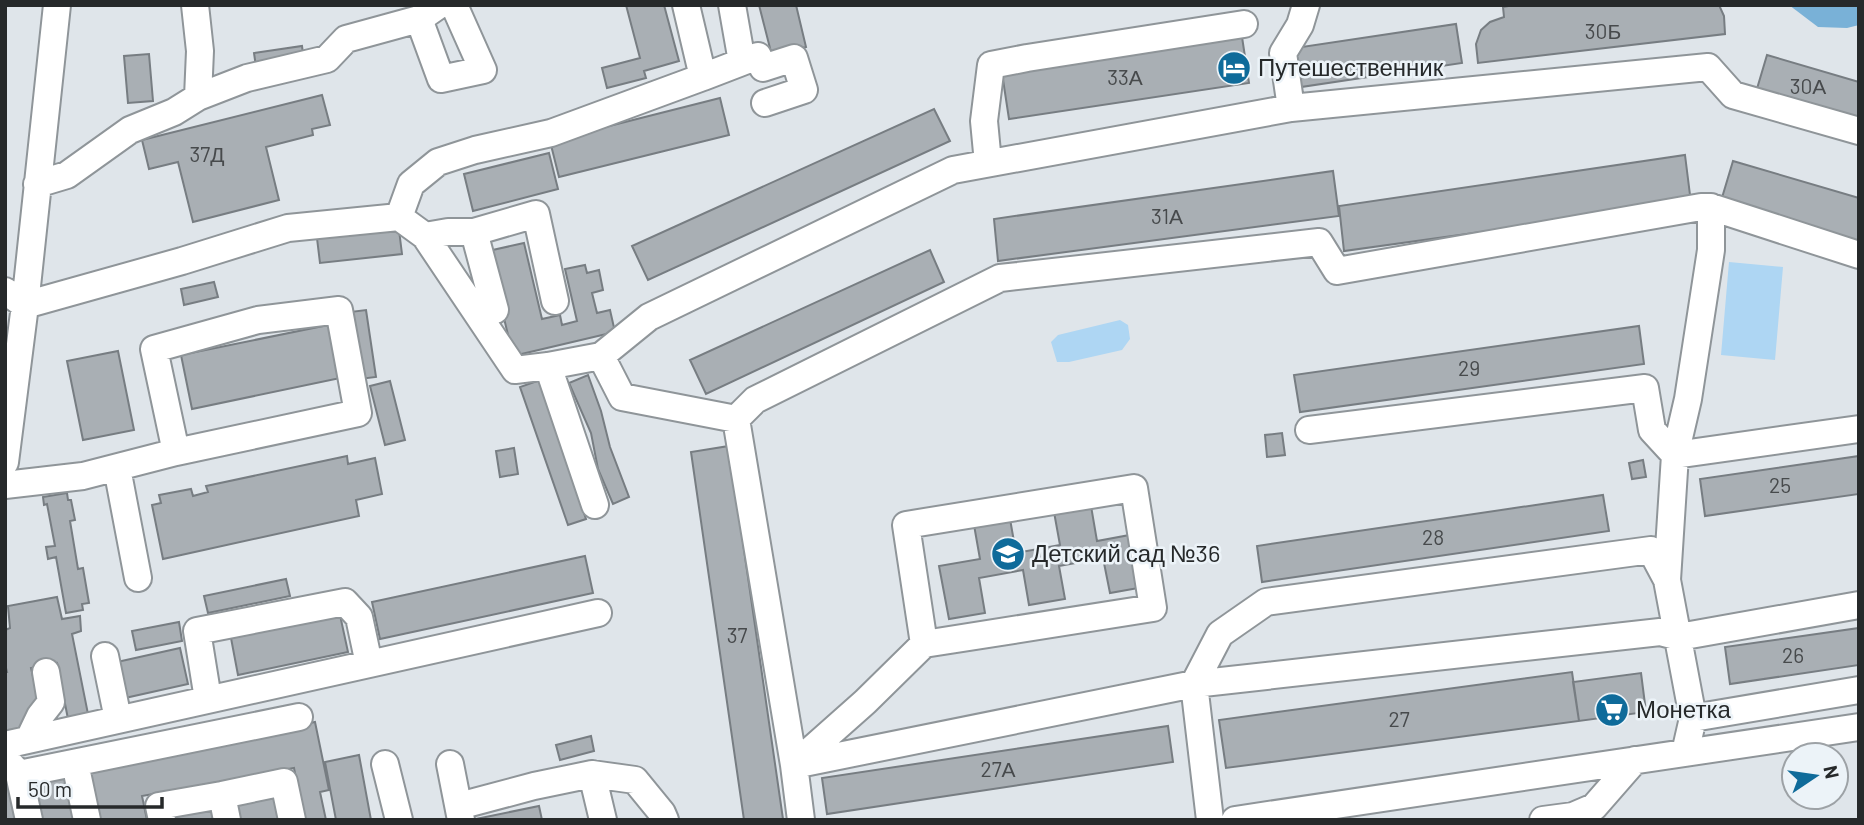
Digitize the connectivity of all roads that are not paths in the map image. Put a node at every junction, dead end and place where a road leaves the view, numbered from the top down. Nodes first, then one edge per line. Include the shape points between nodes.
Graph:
1 (57, 5) edge
2 (195, 5) edge
3 (454, 5) edge
4 (686, 5) edge
5 (732, 5) edge
6 (1306, 5) edge
7 (429, 12) edge
8 (1244, 24) dead end
9 (742, 62) junction
10 (703, 77) junction
11 (198, 97) junction
12 (765, 103) dead end
13 (1291, 108) junction
14 (1859, 131) edge
15 (988, 163) junction
16 (37, 184) junction
17 (1712, 207) junction
18 (399, 217) junction
19 (474, 232) junction
20 (425, 236) junction
21 (1859, 255) edge
22 (15, 298) edge
23 (555, 301) dead end
24 (495, 310) dead end
25 (601, 356) junction
26 (548, 366) junction
27 (736, 419) junction
28 (1859, 429) edge
29 (1308, 430) dead end
30 (176, 452) junction
31 (1675, 455) junction
32 (5, 462) edge
33 (117, 468) junction
34 (5, 485) edge
35 (595, 505) dead end
36 (138, 578) dead end
37 (1667, 580) junction
38 (1859, 605) edge
39 (598, 613) dead end
40 (1679, 637) junction
41 (924, 644) junction
42 (105, 656) dead end
43 (369, 664) junction
44 (46, 672) dead end
45 (1194, 684) junction
46 (1859, 690) edge
47 (208, 699) junction
48 (299, 717) dead end
49 (1693, 718) junction
50 (118, 719) junction
51 (1859, 727) edge
52 (17, 742) edge
53 (1685, 753) junction
54 (1635, 760) junction
55 (75, 763) junction
56 (385, 764) dead end
57 (450, 764) dead end
58 (794, 765) junction
59 (12, 766) edge
60 (592, 775) junction
61 (225, 807) edge
62 (460, 813) edge
63 (29, 820) edge
64 (87, 820) edge
65 (162, 820) edge
66 (292, 820) edge
67 (399, 820) edge
68 (603, 820) edge
69 (665, 820) edge
70 (800, 820) edge
71 (1210, 820) edge
72 (1235, 820) edge
73 (1543, 820) edge

1 - 16 street
2 - 11 street
3 - 7 street via 484,70 442,79
4 - 10 street
5 - 9 street
6 - 13 street via 1283,53
7 - 11 street via 346,39 327,59 247,78
8 - 15 street via 991,65 984,121
9 - 10 street
9 - 12 street via 758,56 763,68 794,58 804,90
10 - 18 street via 551,134 438,162 411,184
11 - 16 street via 174,113 131,130 67,175
13 - 14 street via 1708,67 1734,95
13 - 15 street
15 - 25 street via 953,170 649,317
16 - 22 street
17 - 21 street
17 - 27 street via 1337,271 1319,242 1000,278 755,400
17 - 31 street via 1711,250
18 - 20 street
18 - 22 street via 288,228 182,261
19 - 20 street
19 - 23 street via 536,214
19 - 24 street
20 - 26 street via 514,369
22 - 32 street
25 - 26 street
25 - 27 street via 622,397
26 - 35 street
27 - 58 street
28 - 31 street
29 - 31 street via 1645,388 1652,430
30 - 30 street via 358,413 339,310 258,320 154,349
30 - 33 street
31 - 37 street
33 - 34 street
33 - 36 street
37 - 40 street
37 - 45 street via 1651,550 1266,602 1220,634
38 - 40 street
39 - 43 street
40 - 45 street via 1660,632
40 - 49 street
41 - 41 street via 1153,608 1134,488 906,525
41 - 58 street
42 - 50 street
43 - 47 street
43 - 47 street via 359,617 345,602 197,631
44 - 52 street via 51,702
45 - 58 street
45 - 71 street
46 - 49 street
47 - 50 street
48 - 55 street
49 - 53 street
50 - 52 street
51 - 53 street
53 - 54 street
54 - 72 street
54 - 73 street via 1594,807 1573,816
55 - 59 street
55 - 64 street
56 - 67 street
57 - 62 street
58 - 70 street
59 - 63 street
60 - 62 street via 534,786
60 - 68 street
60 - 69 street via 635,780
61 - 65 street via 159,806
61 - 66 street via 284,782

